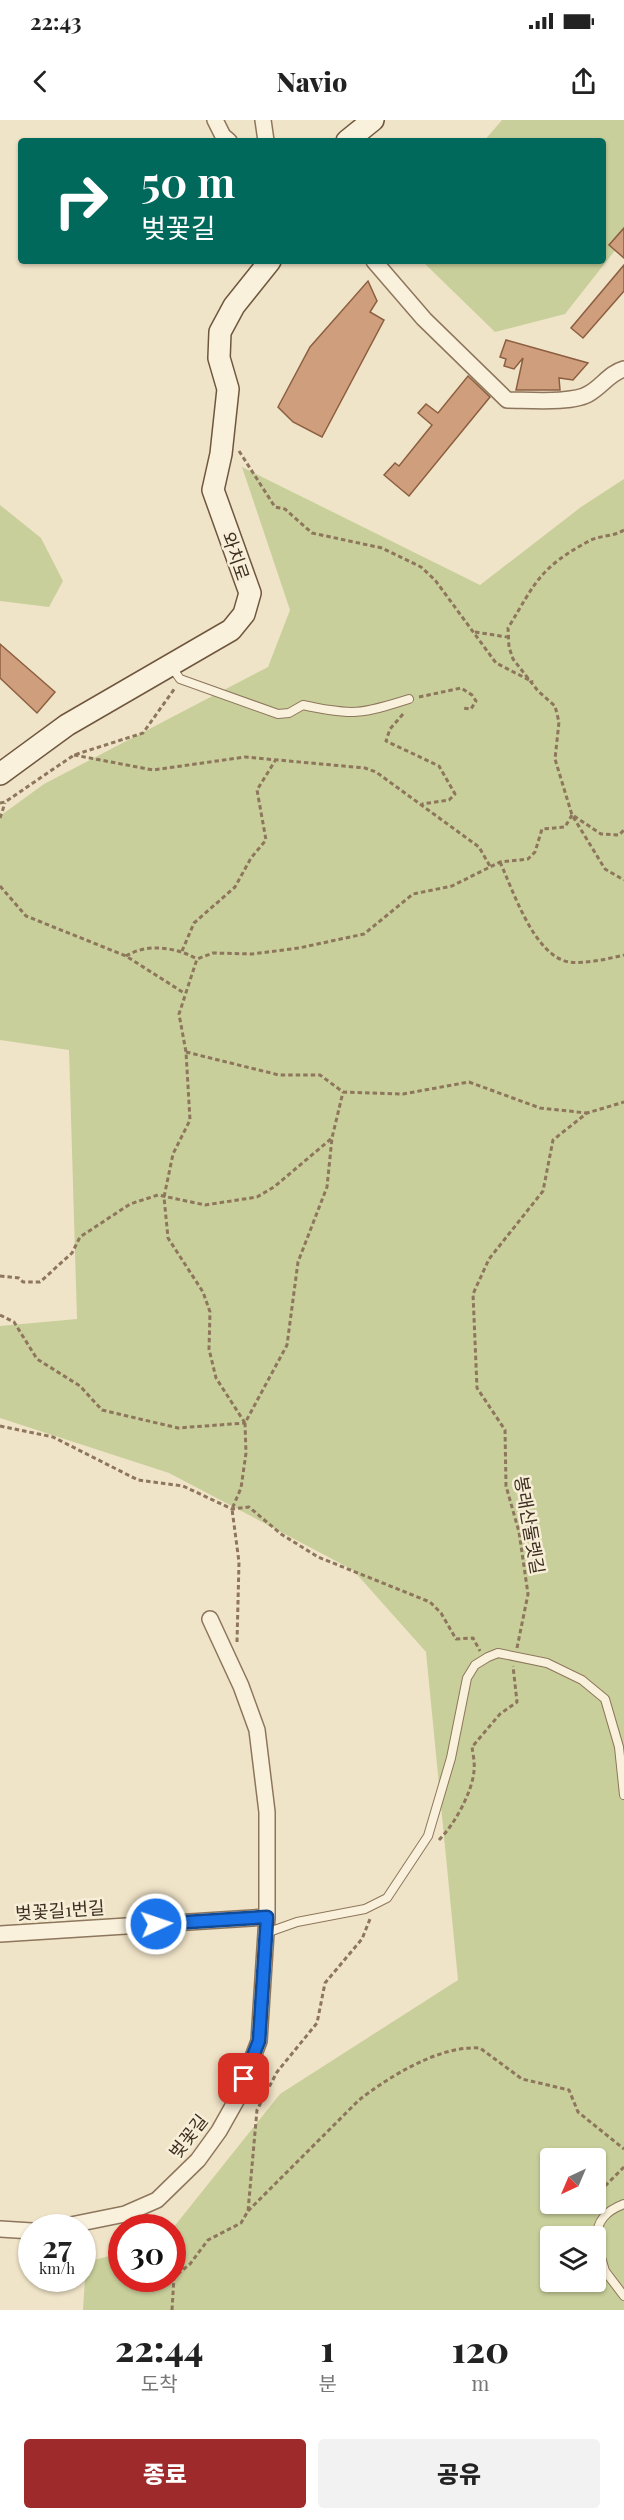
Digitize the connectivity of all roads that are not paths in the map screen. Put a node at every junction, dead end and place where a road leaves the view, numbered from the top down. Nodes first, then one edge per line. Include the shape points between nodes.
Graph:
1 (215, 120) edge
2 (263, 120) edge
3 (373, 120) edge
4 (225, 138) edge
5 (266, 138) edge
6 (351, 138) edge
7 (268, 264) edge
8 (377, 264) edge
9 (624, 369) edge
10 (175, 672) junction
11 (409, 699) road end
12 (0, 774) edge
13 (210, 1619) dead end
14 (624, 1795) edge
15 (267, 1917) junction
16 (266, 1933) junction
17 (0, 1934) edge
18 (624, 2204) edge
19 (96, 2220) edge
20 (598, 2226) edge
21 (0, 2229) edge
22 (18, 2230) edge
23 (606, 2274) edge
24 (624, 2296) edge

1 - 4 street
2 - 5 street
3 - 6 main road
7 - 10 main road, 와치로 via 234,306 220,332 219,358 228,390 213,490 249,593 244,614 231,630
8 - 9 street via 424,319 507,400 589,394 616,371
10 - 11 lane via 278,714 290,713 303,705 350,714 369,712
10 - 12 main road, 와치로 via 67,725
13 - 15 street, 벚꽃길 via 257,1730 267,1812
14 - 16 lane via 619,1747 605,1699 582,1680 547,1663 498,1653 480,1662 467,1678 451,1758 428,1836 387,1898 365,1909 297,1922
15 - 16 street, 벚꽃길
15 - 17 street, 벚꽃길1번길
16 - 19 street, 벚꽃길 via 259,2041 237,2099 219,2131 198,2160 157,2200 125,2214
18 - 20 lane via 604,2215
21 - 22 street
23 - 24 lane

